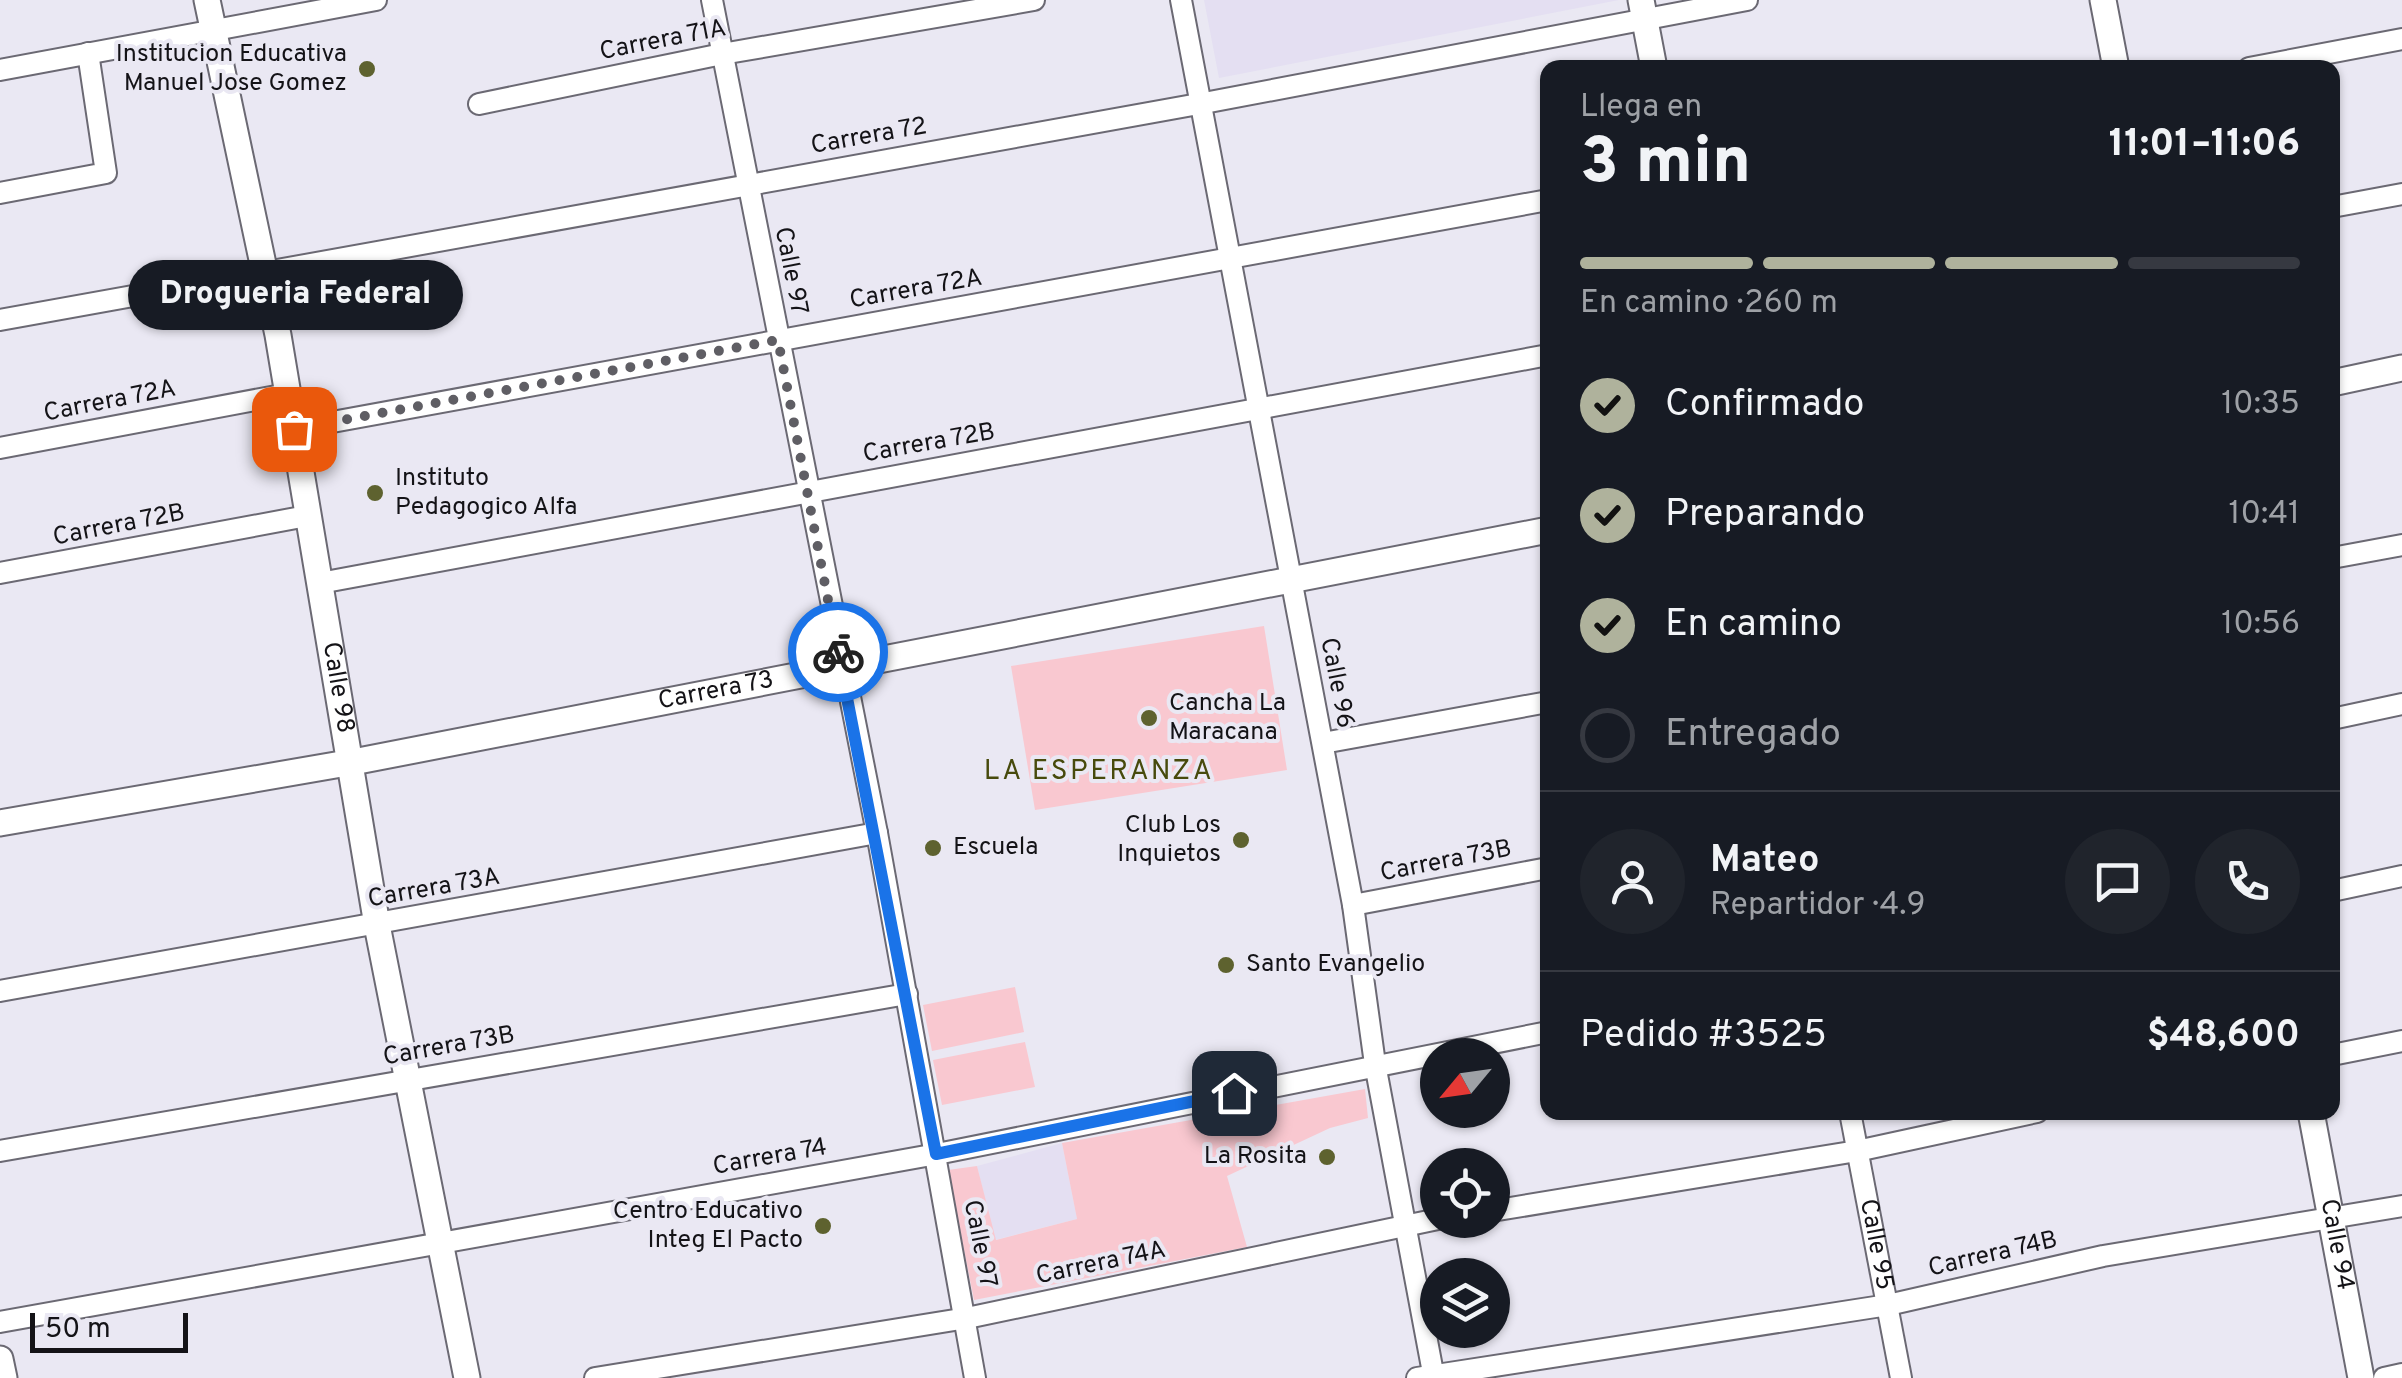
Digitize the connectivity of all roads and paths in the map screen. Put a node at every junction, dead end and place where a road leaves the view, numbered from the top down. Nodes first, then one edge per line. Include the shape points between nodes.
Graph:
1 (207, 0) edge
2 (376, 0) edge
3 (712, 0) edge
4 (1034, 0) edge
5 (1181, 0) edge
6 (1747, 0) edge
7 (2104, 0) edge
8 (1643, 10) edge
9 (213, 30) junction
10 (2402, 39) edge
11 (88, 53) junction
12 (722, 54) junction
13 (1652, 60) edge
14 (2115, 60) edge
15 (2291, 60) edge
16 (0, 70) edge
17 (1204, 103) junction
18 (479, 104) dead end
19 (747, 184) junction
20 (0, 193) edge
21 (2402, 194) edge
22 (1540, 201) edge
23 (2340, 206) edge
24 (1232, 259) junction
25 (262, 269) junction
26 (0, 320) edge
27 (778, 340) junction
28 (1540, 358) edge
29 (2402, 368) edge
30 (2340, 380) edge
31 (287, 394) junction
32 (1256, 411) junction
33 (294, 429) junction
34 (0, 448) edge
35 (807, 491) junction
36 (307, 516) junction
37 (1540, 531) edge
38 (2402, 545) edge
39 (2340, 557) edge
40 (0, 573) edge
41 (1290, 578) junction
42 (320, 583) junction
43 (840, 664) junction
44 (1540, 703) edge
45 (2402, 704) edge
46 (2340, 716) edge
47 (1323, 742) junction
48 (353, 762) junction
49 (0, 824) edge
50 (877, 833) junction
51 (1540, 870) edge
52 (2402, 876) edge
53 (2340, 889) edge
54 (1354, 905) junction
55 (378, 925) junction
56 (0, 991) edge
57 (907, 994) junction
58 (1540, 1033) edge
59 (2402, 1040) edge
60 (2340, 1053) edge
61 (1375, 1064) junction
62 (408, 1079) junction
63 (1851, 1120) edge
64 (2001, 1120) edge
65 (2312, 1120) edge
66 (0, 1152) edge
67 (1856, 1152) junction
68 (936, 1154) junction
69 (2402, 1206) edge
70 (1510, 1207) edge
71 (2331, 1220) junction
72 (1420, 1222) edge
73 (1408, 1224) junction
74 (440, 1241) junction
75 (1888, 1304) junction
76 (967, 1318) junction
77 (0, 1322) edge
78 (0, 1359) edge
79 (2402, 1374) edge
80 (1429, 1377) edge
81 (4, 1378) edge
82 (467, 1378) edge
83 (595, 1378) edge
84 (975, 1378) edge
85 (1901, 1378) edge
86 (2361, 1378) edge
87 (2384, 1378) edge

1 - 9 street, Calle 98
2 - 9 street
3 - 12 street, Calle 97
4 - 12 street, Carrera 71A
5 - 17 street, Calle 96
6 - 8 street, Carrera 72
7 - 14 street
8 - 13 street
8 - 17 street, Carrera 72
9 - 11 street
9 - 25 street, Calle 98
10 - 15 street
11 - 16 street
11 - 20 street via 106,174
12 - 18 street, Carrera 71A
12 - 19 street, Calle 97
17 - 19 street, Carrera 72
17 - 24 street, Calle 96
19 - 25 street, Carrera 72
19 - 27 street, Calle 97
21 - 23 street
22 - 24 street, Carrera 72A
24 - 27 street, Carrera 72A
24 - 32 street, Calle 96
25 - 26 street, Carrera 72
25 - 31 street, Calle 98
27 - 33 street, Carrera 72A
27 - 35 street, Calle 97
28 - 32 street, Carrera 72B
29 - 30 street
31 - 33 street, Calle 98
31 - 34 street, Carrera 72A
32 - 35 street, Carrera 72B
32 - 41 street, Calle 96
33 - 36 street, Calle 98
35 - 42 street, Carrera 72B
35 - 43 street, Calle 97
36 - 40 street, Carrera 72B
36 - 42 street, Calle 98
37 - 41 street, Carrera 73
38 - 39 street
41 - 43 street, Carrera 73
41 - 47 street, Calle 96
42 - 48 street, Calle 98
43 - 48 street, Carrera 73
43 - 50 street, Calle 97
44 - 47 street
45 - 46 street
47 - 54 street, Calle 96
48 - 49 street, Carrera 73
48 - 55 street, Calle 98
50 - 55 street, Carrera 73A
50 - 57 street, Calle 97
51 - 54 street, Carrera 73B
52 - 53 street
54 - 61 street, Calle 96
55 - 56 street, Carrera 73A
55 - 62 street, Calle 98
57 - 62 street, Carrera 73B
57 - 68 street, Calle 97
58 - 61 street, Carrera 74
59 - 60 street
61 - 68 street, Carrera 74
61 - 73 street, Calle 96
62 - 66 street, Carrera 73B
62 - 74 street, Calle 98
63 - 67 street, Calle 95
64 - 67 street
65 - 71 street, Calle 94
67 - 70 street
67 - 75 street, Calle 95
68 - 74 street, Carrera 74
68 - 76 street, Calle 97
69 - 71 street, Carrera 74B
71 - 75 street, Carrera 74B via 2103,1256
71 - 86 street, Calle 94
72 - 73 street, Carrera 74A
73 - 76 street, Carrera 74A
73 - 80 street, Calle 96
74 - 77 street, Carrera 74
74 - 82 street, Calle 98
75 - 80 street, Carrera 74B
75 - 85 street, Calle 95
76 - 83 street, Carrera 74A
76 - 84 street, Calle 97
78 - 81 street
79 - 87 street

